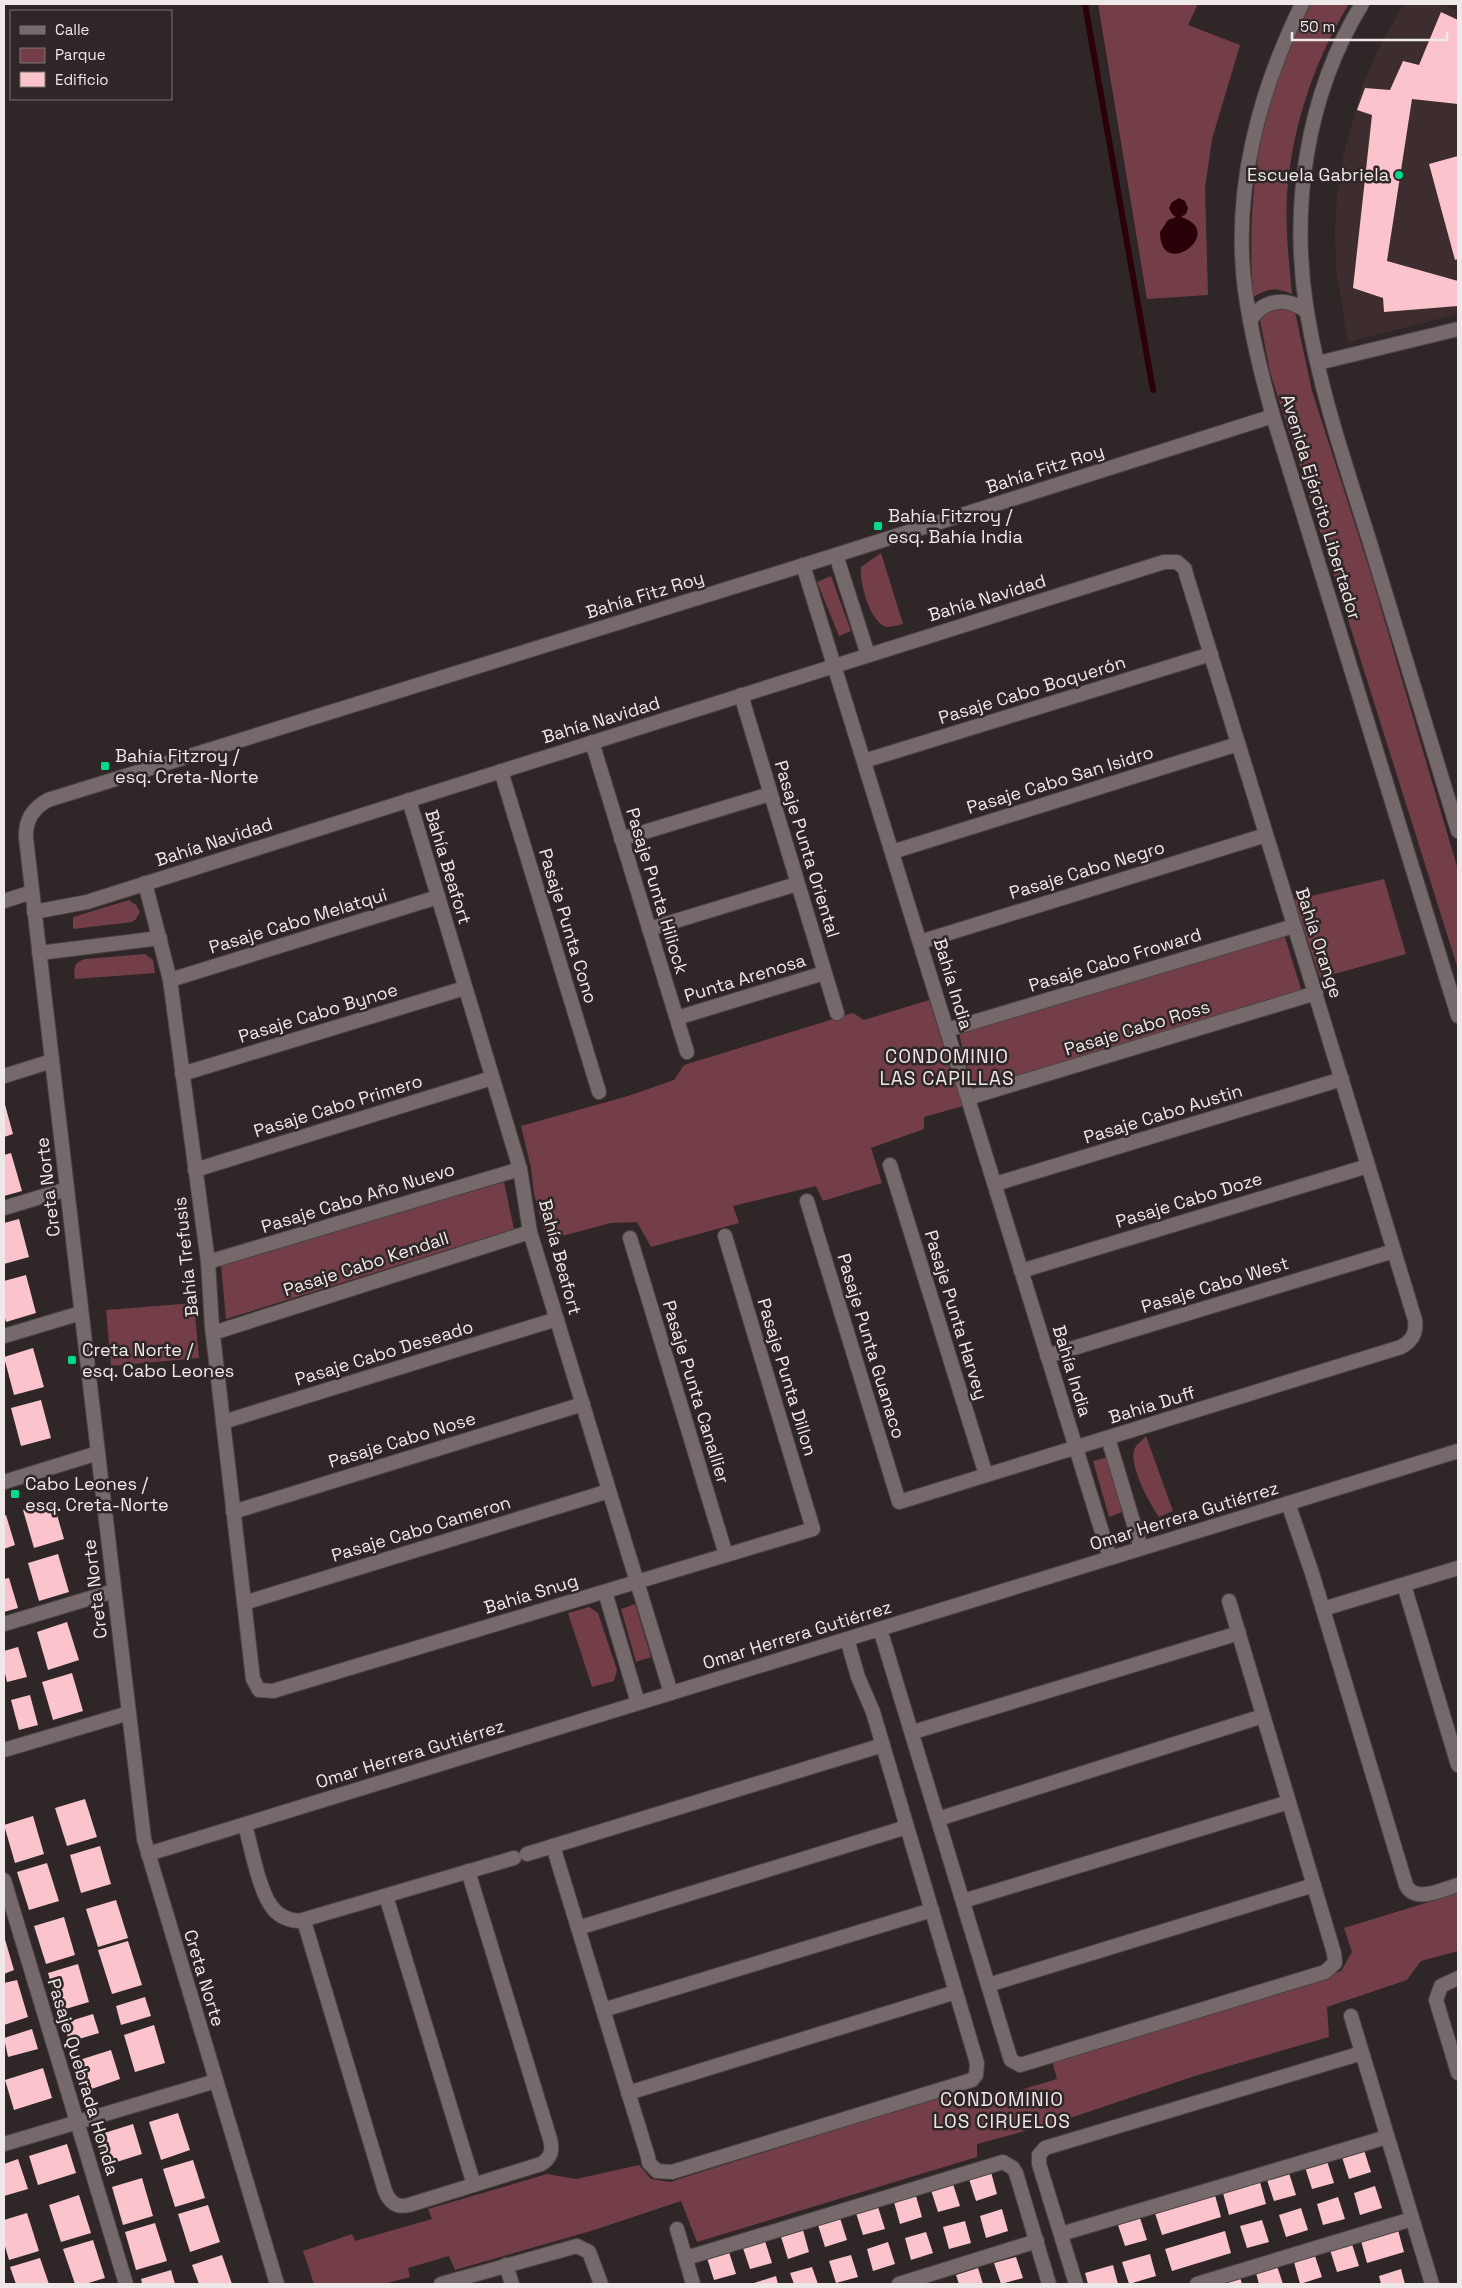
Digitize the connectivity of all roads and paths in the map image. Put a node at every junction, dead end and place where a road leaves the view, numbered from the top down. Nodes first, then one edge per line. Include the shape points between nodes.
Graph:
1 (1302, 4) edge
2 (1362, 4) edge
3 (1307, 312) junction
4 (1250, 321) junction
5 (1458, 329) edge
6 (1318, 363) junction
7 (1273, 416) junction
8 (836, 555) junction
9 (1177, 562) joint
10 (803, 565) junction
11 (1211, 654) junction
12 (868, 655) junction
13 (835, 666) junction
14 (741, 696) junction
15 (592, 742) junction
16 (1238, 744) junction
17 (864, 761) junction
18 (501, 771) junction
19 (770, 794) junction
20 (409, 800) junction
21 (31, 814) joint
22 (1458, 831) edge
23 (1266, 835) junction
24 (621, 838) junction
25 (892, 852) junction
26 (145, 883) junction
27 (798, 884) junction
28 (32, 892) junction
29 (438, 897) junction
30 (4, 901) edge
31 (34, 912) junction
32 (1294, 926) junction
33 (649, 929) junction
34 (160, 938) junction
35 (920, 942) junction
36 (39, 953) junction
37 (824, 973) junction
38 (170, 980) junction
39 (465, 988) junction
40 (1316, 993) junction
41 (836, 1014) dead end
42 (1458, 1016) edge
43 (677, 1018) junction
44 (947, 1030) junction
45 (687, 1052) dead end
46 (52, 1061) junction
47 (182, 1074) junction
48 (4, 1076) edge
49 (492, 1078) junction
50 (1342, 1079) junction
51 (599, 1092) dead end
52 (968, 1098) junction
53 (890, 1165) dead end
54 (1368, 1166) junction
55 (520, 1169) junction
56 (195, 1170) junction
57 (995, 1184) junction
58 (67, 1189) junction
59 (807, 1201) dead end
60 (4, 1208) edge
61 (530, 1232) junction
62 (725, 1236) dead end
63 (630, 1238) dead end
64 (1394, 1251) junction
65 (208, 1262) junction
66 (1021, 1271) junction
67 (82, 1313) junction
68 (557, 1319) junction
69 (213, 1333) junction
70 (4, 1336) edge
71 (1413, 1338) joint
72 (1047, 1356) junction
73 (583, 1404) junction
74 (223, 1422) junction
75 (1108, 1438) junction
76 (1076, 1448) junction
77 (1458, 1451) edge
78 (98, 1453) junction
79 (986, 1475) junction
80 (4, 1482) edge
81 (609, 1491) junction
82 (899, 1502) joint
83 (1288, 1503) junction
84 (233, 1512) junction
85 (813, 1530) joint
86 (1142, 1548) junction
87 (726, 1555) junction
88 (1110, 1558) junction
89 (1458, 1568) edge
90 (637, 1582) junction
91 (1404, 1585) junction
92 (114, 1591) junction
93 (605, 1592) junction
94 (1229, 1601) dead end
95 (244, 1602) junction
96 (1323, 1609) junction
97 (4, 1624) edge
98 (880, 1629) junction
99 (1239, 1633) junction
100 (847, 1639) junction
101 (259, 1690) joint
102 (671, 1693) junction
103 (638, 1703) junction
104 (128, 1713) junction
105 (1263, 1716) junction
106 (913, 1732) junction
107 (883, 1745) junction
108 (4, 1750) edge
109 (1458, 1765) edge
110 (1289, 1802) junction
111 (938, 1819) junction
112 (245, 1824) junction
113 (907, 1826) junction
114 (553, 1846) junction
115 (148, 1854) junction
116 (468, 1872) junction
117 (4, 1880) edge
118 (1314, 1885) junction
119 (1458, 1885) edge
120 (386, 1896) junction
121 (963, 1901) junction
122 (932, 1910) junction
123 (304, 1921) junction
124 (578, 1928) junction
125 (1458, 1978) edge
126 (988, 1985) junction
127 (956, 1992) junction
128 (603, 2010) junction
129 (1351, 2016) dead end
130 (1362, 2053) junction
131 (1458, 2073) edge
132 (216, 2081) junction
133 (628, 2093) junction
134 (77, 2122) junction
135 (1387, 2137) junction
136 (4, 2144) edge
137 (474, 2185) junction
138 (1412, 2219) junction
139 (677, 2229) dead end
140 (1061, 2234) junction
141 (1037, 2242) junction
142 (686, 2258) junction
143 (506, 2265) junction
144 (126, 2284) edge
145 (277, 2284) edge
146 (441, 2284) edge
147 (512, 2284) edge
148 (601, 2284) edge
149 (693, 2284) edge
150 (900, 2284) edge
151 (1049, 2284) edge
152 (1076, 2284) edge
153 (1197, 2284) edge
154 (1432, 2284) edge

1 - 4 street, Avenida Ejército Libertador via 1275,63 1248,165 1242,229
2 - 3 street, Avenida Ejército Libertador via 1345,34 1323,89 1305,161 1300,236
3 - 4 street via 1292,303 1276,301 1260,308
3 - 6 street, Avenida Ejército Libertador
4 - 7 street, Avenida Ejército Libertador
5 - 6 street
6 - 22 street, Avenida Ejército Libertador
7 - 8 street, Bahía Fitz Roy
7 - 42 street, Avenida Ejército Libertador
8 - 10 street, Bahía Fitz Roy
8 - 12 street
9 - 11 street, Bahía Orange via 1185,569
9 - 12 street, Bahía Navidad via 1164,562
10 - 13 street, Bahía India
10 - 21 street, Bahía Fitz Roy via 48,800
11 - 16 street, Bahía Orange
11 - 17 street, Pasaje Cabo Boquerón
12 - 13 street, Bahía Navidad
13 - 14 street, Bahía Navidad
13 - 17 street, Bahía India
14 - 15 street, Bahía Navidad
14 - 19 street, Pasaje Punta Oriental
15 - 18 street, Bahía Navidad
15 - 24 street, Pasaje Punta Hiliock
16 - 23 street, Bahía Orange
16 - 25 street, Pasaje Cabo San Isidro
17 - 25 street, Bahía India
18 - 20 street, Bahía Navidad
18 - 51 street, Pasaje Punta Cono
19 - 24 street
19 - 27 street, Pasaje Punta Oriental
20 - 26 street, Bahía Navidad
20 - 29 street, Bahía Beafort
21 - 28 street, Creta Norte via 25,829
23 - 32 street, Bahía Orange
23 - 35 street, Pasaje Cabo Negro
24 - 33 street, Pasaje Punta Hiliock
25 - 35 street, Bahía India
26 - 31 street, Bahía Navidad via 74,905
26 - 34 street, Bahía Trefusis
27 - 33 street
27 - 37 street, Pasaje Punta Oriental
28 - 30 street
28 - 31 street, Creta Norte
29 - 38 street, Pasaje Cabo Melatqui
29 - 39 street, Bahía Beafort
31 - 36 street, Creta Norte
32 - 40 street, Bahía Orange
32 - 44 street, Pasaje Cabo Froward
33 - 43 street, Pasaje Punta Hiliock
34 - 36 street
34 - 38 street, Bahía Trefusis
35 - 44 street, Bahía India
36 - 46 street, Creta Norte
37 - 41 street, Pasaje Punta Oriental
37 - 43 street, Punta Arenosa
38 - 47 street, Bahía Trefusis
39 - 47 street, Pasaje Cabo Bynoe
39 - 49 street, Bahía Beafort
40 - 50 street, Bahía Orange
40 - 52 street, Pasaje Cabo Ross
43 - 45 street, Pasaje Punta Hiliock
44 - 52 street, Bahía India
46 - 48 street
46 - 58 street, Creta Norte
47 - 56 street, Bahía Trefusis
49 - 55 street, Bahía Beafort
49 - 56 street, Pasaje Cabo Primero
50 - 54 street, Bahía Orange
50 - 57 street, Pasaje Cabo Austin
52 - 57 street, Bahía India
53 - 79 street, Pasaje Punta Harvey
54 - 64 street, Bahía Orange
54 - 66 street, Pasaje Cabo Doze
55 - 61 street, Bahía Beafort
55 - 65 street, Pasaje Cabo Año Nuevo
56 - 65 street, Bahía Trefusis
57 - 66 street, Bahía India
58 - 60 street
58 - 67 street, Creta Norte
59 - 82 street, Pasaje Punta Guanaco
61 - 68 street, Bahía Beafort
61 - 69 street, Pasaje Cabo Kendall
62 - 85 street, Pasaje Punta Dillon
63 - 87 street, Pasaje Punta Canallier
64 - 71 street, Bahía Orange via 1415,1320
64 - 72 street, Pasaje Cabo West
65 - 69 street, Bahía Trefusis
66 - 72 street, Bahía India
67 - 70 street
67 - 78 street, Creta Norte
68 - 73 street, Bahía Beafort
68 - 74 street, Pasaje Cabo Deseado
69 - 74 street, Bahía Trefusis
71 - 75 street, Bahía Duff via 1401,1347
72 - 76 street, Bahía India
73 - 81 street, Bahía Beafort
73 - 84 street, Pasaje Cabo Nose
74 - 84 street, Bahía Trefusis
75 - 76 street, Bahía Duff
75 - 86 street
76 - 79 street, Bahía Duff
76 - 88 street, Bahía India
77 - 83 street, Omar Herrera Gutiérrez
78 - 80 street
78 - 92 street, Creta Norte
79 - 82 street, Bahía Duff
81 - 90 street, Bahía Beafort
81 - 95 street, Pasaje Cabo Cameron
83 - 86 street, Omar Herrera Gutiérrez
83 - 96 street
84 - 95 street, Bahía Trefusis
85 - 87 street, Bahía Snug
86 - 88 street, Omar Herrera Gutiérrez
87 - 90 street, Bahía Snug
88 - 98 street, Omar Herrera Gutiérrez
89 - 91 street
90 - 93 street, Bahía Snug
90 - 102 street, Bahía Beafort
91 - 96 street
91 - 109 street
92 - 97 street
92 - 104 street, Creta Norte
93 - 101 street, Bahía Snug via 273,1691
93 - 103 street
94 - 99 street
95 - 101 street, Bahía Trefusis via 253,1679
96 - 119 street via 1408,1890 1418,1895
98 - 100 street, Omar Herrera Gutiérrez
98 - 106 street
99 - 105 street
99 - 106 street
100 - 102 street, Omar Herrera Gutiérrez
100 - 107 street
102 - 103 street, Omar Herrera Gutiérrez
103 - 112 street, Omar Herrera Gutiérrez
104 - 108 street
104 - 115 street, Creta Norte
105 - 110 street
105 - 111 street
106 - 111 street
107 - 113 street
107 - 114 street
110 - 118 street
110 - 121 street
111 - 121 street
112 - 115 street, Omar Herrera Gutiérrez
112 - 123 street via 268,1901 278,1914
113 - 122 street
113 - 124 street
114 - 116 street
114 - 124 street
115 - 132 street, Creta Norte
116 - 120 street
116 - 137 street via 552,2150 541,2164
117 - 134 street, Pasaje Quebrada Honda
118 - 126 street
118 - 126 street via 1335,1958 1329,1970 1025,2064 1011,2060
120 - 123 street
120 - 137 street
121 - 126 street
122 - 127 street
122 - 128 street
123 - 137 street via 390,2202 404,2206
124 - 128 street
125 - 131 street via 1441,1986 1436,2000
127 - 133 street
127 - 133 street via 977,2063 972,2080 805,2132 662,2173 650,2163
128 - 133 street
129 - 130 street
130 - 135 street
130 - 140 street via 1045,2148 1039,2155 1039,2164
132 - 134 street
132 - 145 street, Creta Norte
134 - 136 street
134 - 144 street, Pasaje Quebrada Honda
135 - 138 street
135 - 140 street
138 - 153 street
138 - 154 street
139 - 142 street
140 - 152 street
141 - 142 street via 1016,2173 1003,2162
141 - 150 street
141 - 151 street
142 - 149 street
143 - 146 street
143 - 147 street
143 - 148 street via 577,2246 590,2252

